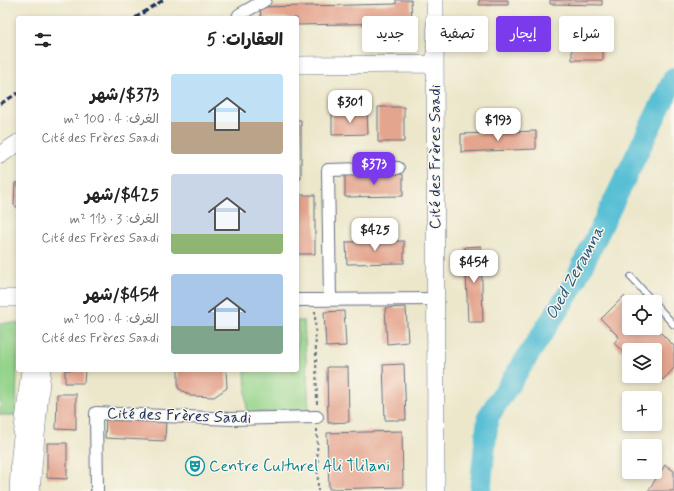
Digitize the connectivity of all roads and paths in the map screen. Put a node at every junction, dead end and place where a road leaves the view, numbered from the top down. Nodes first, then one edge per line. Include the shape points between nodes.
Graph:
1 (265, 0) edge
2 (435, 0) edge
3 (239, 16) edge
4 (299, 54) edge
5 (435, 58) junction
6 (299, 66) edge
7 (16, 144) edge
8 (0, 155) edge
9 (16, 157) edge
10 (0, 167) edge
11 (398, 168) dead end
12 (630, 277) dead end
13 (647, 295) edge
14 (0, 298) edge
15 (16, 298) edge
16 (436, 299) junction
17 (299, 300) edge
18 (315, 300) junction
19 (330, 300) junction
20 (662, 312) edge
21 (674, 325) edge
22 (30, 372) edge
23 (42, 372) edge
24 (317, 417) junction
25 (18, 491) edge
26 (31, 491) edge
27 (97, 491) edge
28 (318, 491) edge
29 (436, 491) edge

1 - 3 street
2 - 5 main road, Cité des Frères Saadi
4 - 5 main road
5 - 6 main road, Cité des Frères Saadi
5 - 16 main road, Cité des Frères Saadi
7 - 8 main road
9 - 10 main road
11 - 19 street via 328,170
12 - 13 lane
14 - 15 main road
16 - 19 street
16 - 29 main road, Cité des Frères Saadi
17 - 18 street
18 - 19 street
18 - 24 path
20 - 21 lane
22 - 25 main road
23 - 26 main road
24 - 27 street, Cité des Frères Saadi via 232,419 96,413
24 - 28 path

